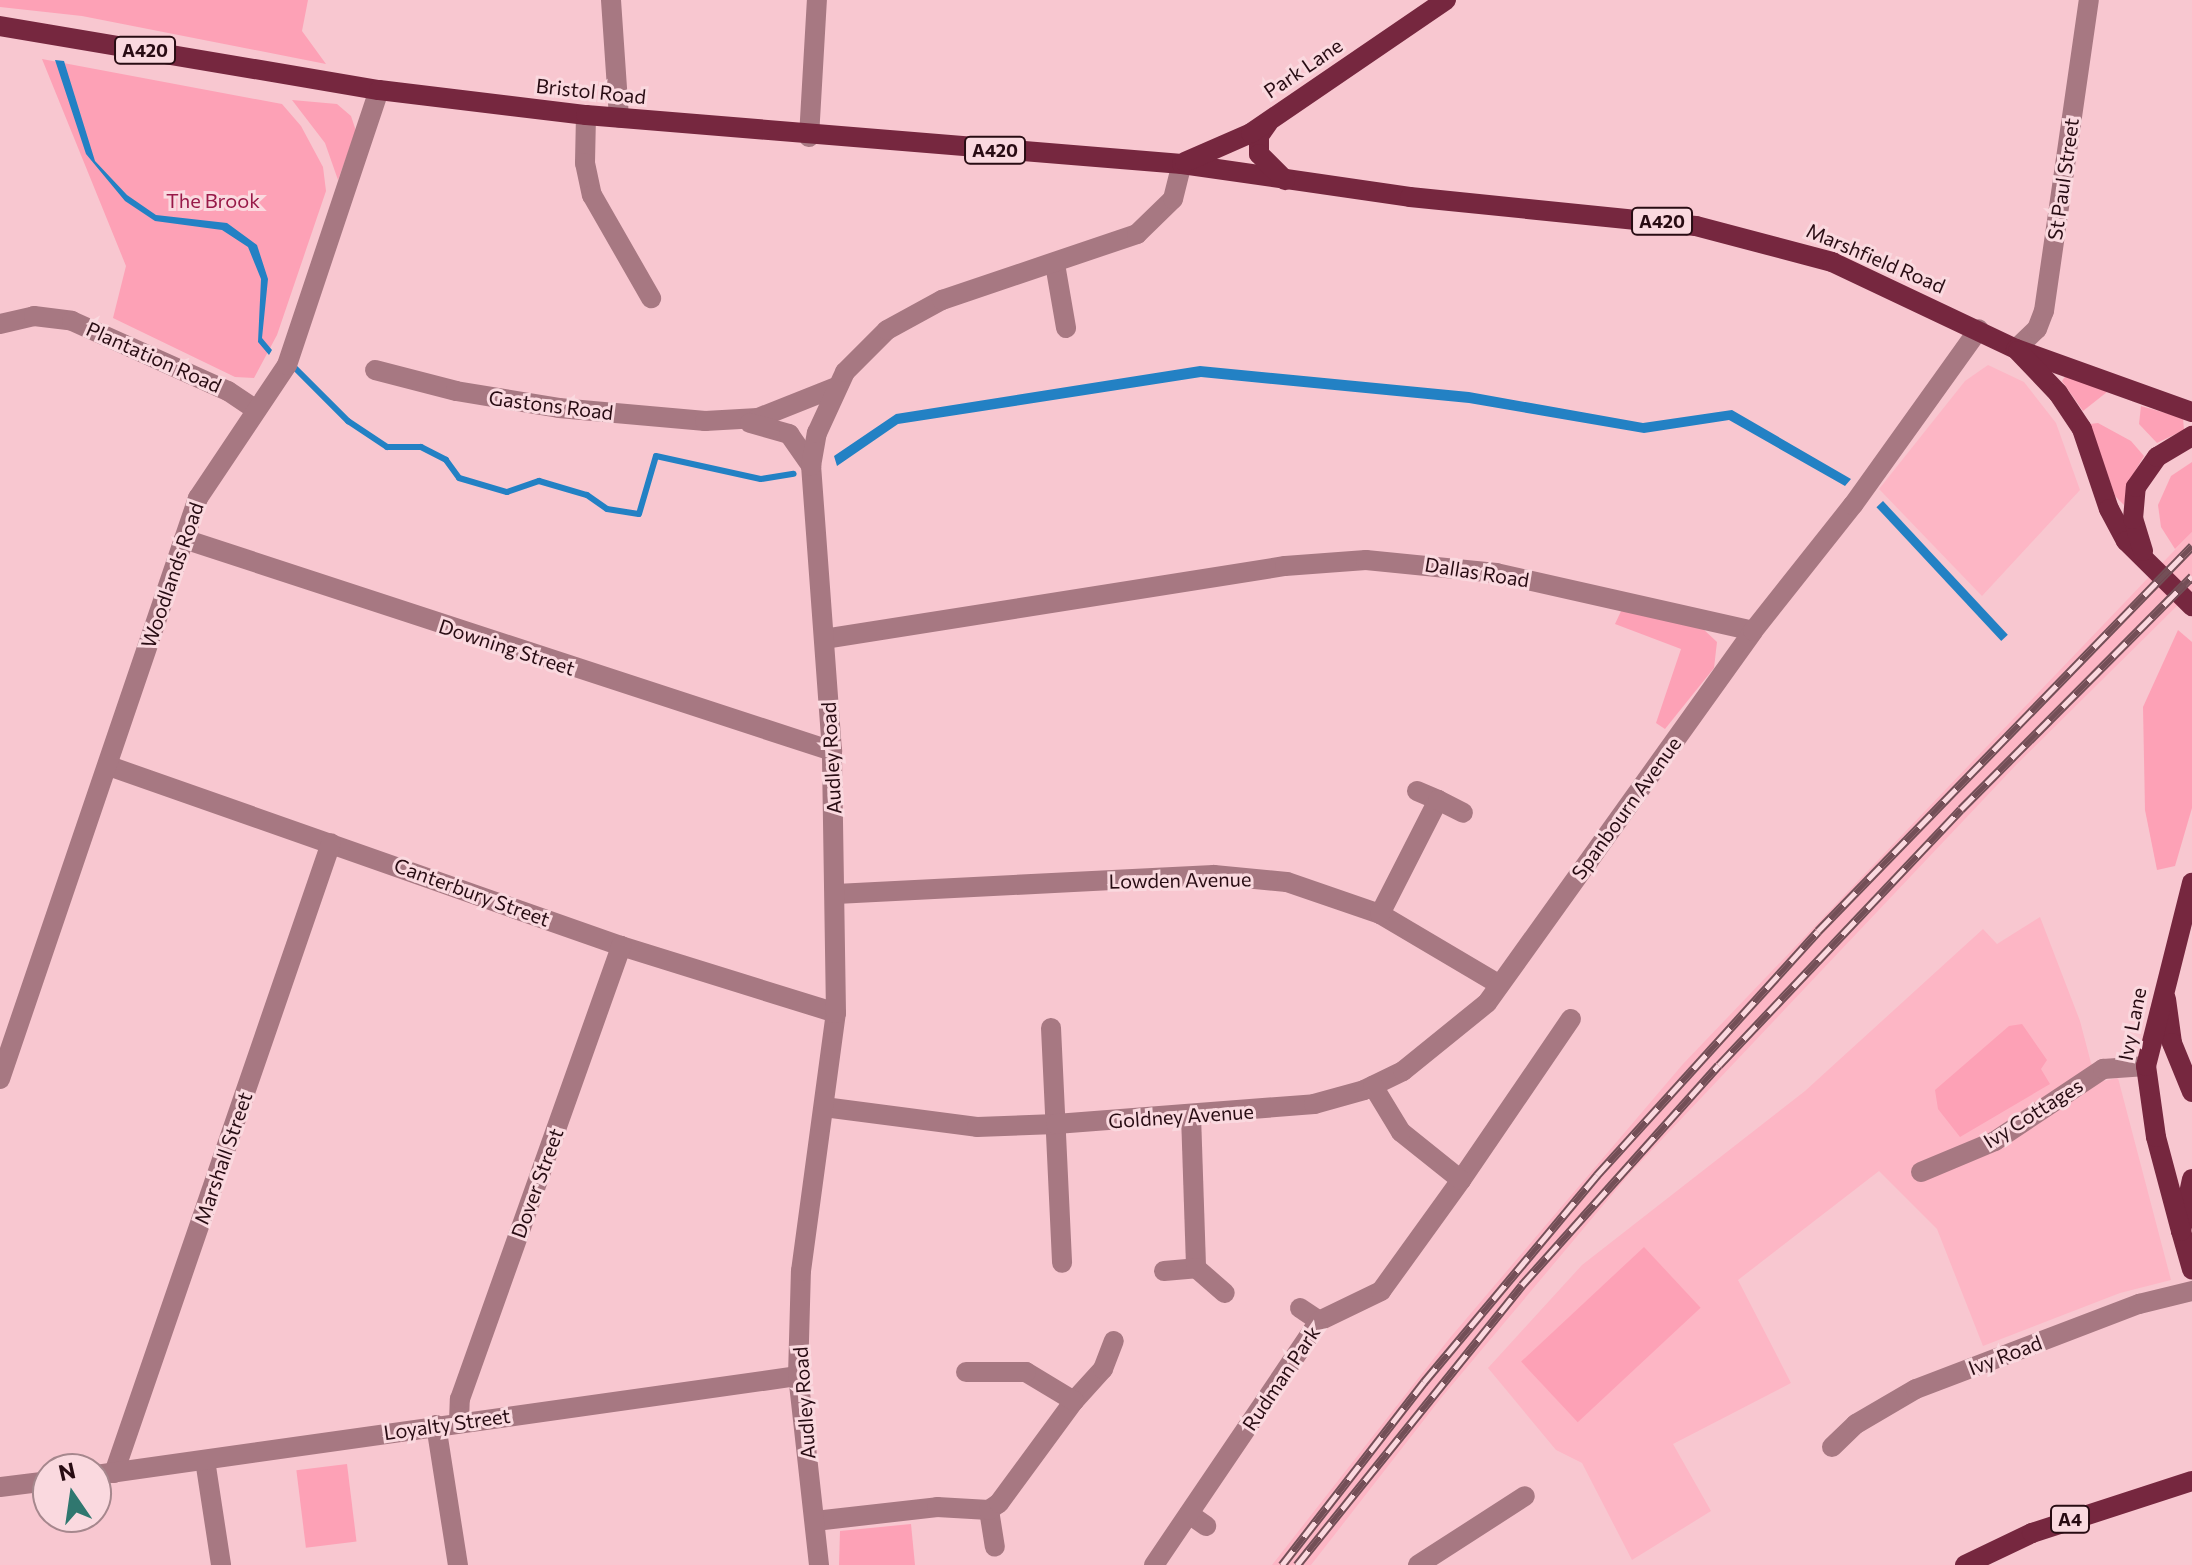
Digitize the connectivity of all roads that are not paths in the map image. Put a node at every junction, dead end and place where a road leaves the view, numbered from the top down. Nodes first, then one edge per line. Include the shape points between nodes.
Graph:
1 (611, 0) edge
2 (817, 0) edge
3 (1446, 0) edge
4 (2089, 0) edge
5 (0, 26) edge
6 (379, 90) junction
7 (586, 115) junction
8 (1274, 117) junction
9 (619, 118) junction
10 (809, 137) junction
11 (1182, 164) junction
12 (1287, 181) junction
13 (1055, 264) junction
14 (651, 298) dead end
15 (0, 324) edge
16 (1066, 328) dead end
17 (1979, 329) junction
18 (2016, 349) junction
19 (375, 370) dead end
20 (836, 387) junction
21 (256, 410) junction
22 (2192, 412) edge
23 (730, 422) junction
24 (2192, 436) edge
25 (811, 466) junction
26 (184, 539) junction
27 (2147, 559) junction
28 (2192, 606) edge
29 (1753, 631) junction
30 (824, 639) junction
31 (832, 751) junction
32 (109, 766) junction
33 (1417, 791) dead end
34 (1438, 800) junction
35 (1463, 813) dead end
36 (331, 843) junction
37 (2192, 883) edge
38 (836, 894) junction
39 (1380, 914) junction
40 (621, 946) junction
41 (2168, 967) junction
42 (1500, 985) junction
43 (836, 1013) junction
44 (1571, 1019) dead end
45 (1051, 1028) dead end
46 (2146, 1066) junction
47 (0, 1079) edge
48 (1373, 1086) junction
49 (2192, 1092) edge
50 (824, 1107) junction
51 (1191, 1115) junction
52 (1056, 1124) junction
53 (1921, 1172) dead end
54 (2192, 1179) edge
55 (1461, 1180) junction
56 (2181, 1231) junction
57 (1062, 1263) dead end
58 (1196, 1268) junction
59 (2192, 1269) edge
60 (1164, 1271) dead end
61 (2192, 1291) edge
62 (1225, 1293) dead end
63 (1300, 1308) dead end
64 (1319, 1321) junction
65 (1114, 1341) dead end
66 (966, 1372) dead end
67 (798, 1376) junction
68 (1074, 1401) junction
69 (459, 1422) junction
70 (436, 1425) junction
71 (1832, 1447) dead end
72 (112, 1454) edge
73 (205, 1460) junction
74 (112, 1473) edge
75 (2188, 1479) edge
76 (32, 1483) edge
77 (0, 1487) edge
78 (1525, 1496) dead end
79 (989, 1510) junction
80 (815, 1521) junction
81 (995, 1547) dead end
82 (221, 1565) edge
83 (458, 1565) edge
84 (819, 1565) edge
85 (1154, 1565) edge
86 (1418, 1565) edge
87 (1965, 1565) edge

1 - 9 street
2 - 10 street
3 - 8 main road, Park Lane / A420
4 - 18 street, St Paul Street via 2044,311 2037,329
5 - 6 main road, Bristol Road / A420
6 - 7 main road, Bristol Road / A420
6 - 21 street, Woodlands Road via 296,344
7 - 9 main road, Bristol Road / A420
7 - 14 street via 585,163 592,195
8 - 11 main road, Park Lane / A420 via 1229,145
8 - 12 main road via 1259,136 1259,154
9 - 10 main road, Bristol Road / A420
10 - 11 main road, Bristol Road / A420
11 - 12 main road, Marshfield Road / A420
11 - 13 street, Audley Road via 1179,190 1152,223 1115,244
12 - 17 main road, Marshfield Road / A420 via 1639,218 1739,235 1854,271
13 - 16 street
13 - 20 street, Audley Road via 913,313 862,352
15 - 21 street, Plantation Road via 34,316 72,321 228,391
17 - 18 main road, Marshfield Road / A420
17 - 29 street via 1853,505
18 - 22 main road, Marshfield Road / A420
18 - 27 main road, A420 via 2075,416 2116,525
19 - 23 street, Gastons Road via 456,391 559,408
20 - 23 street, Gastons Road via 780,411
20 - 25 street, Audley Road via 820,422
21 - 26 street, Woodlands Road via 207,481
23 - 25 street, Gastons Road via 783,430
24 - 27 main road, A420 via 2157,457 2136,487 2133,519
25 - 30 street, Audley Road
26 - 31 street, Downing Street
26 - 32 street, Woodlands Road
27 - 28 main road, A420
29 - 30 street, Dallas Road via 1496,573 1366,560 1285,566
29 - 42 street, Spanbourn Avenue
30 - 31 street, Audley Road
31 - 38 street, Audley Road
32 - 36 street, Canterbury Street
32 - 47 street, Woodlands Road
33 - 34 street
34 - 35 street
34 - 39 street
36 - 40 street, Canterbury Street
36 - 72 street, Marshall Street
37 - 41 main road, Ivy Lane
38 - 39 street, Lowden Avenue via 1214,875 1299,885
38 - 43 street, Audley Road
39 - 42 street, Lowden Avenue
40 - 43 street, Canterbury Street
40 - 69 street, Dover Street via 460,1399
41 - 46 main road, Ivy Lane
41 - 49 main road, Ivy Lane via 2172,1043
42 - 48 street, Goldney Avenue via 1468,1023
43 - 50 street, Audley Road
44 - 55 street, Rudman Park via 1522,1074
45 - 52 street
46 - 53 street, Ivy Cottages via 2103,1069 1995,1141
46 - 56 main road, Ivy Lane via 2156,1137
48 - 51 street, Goldney Avenue via 1314,1104
48 - 55 street via 1401,1132
50 - 52 street, Goldney Avenue via 977,1127
50 - 67 street, Audley Road via 801,1271
51 - 52 street, Goldney Avenue
51 - 58 street
52 - 57 street
54 - 56 main road
55 - 64 street, Rudman Park via 1381,1291
56 - 59 main road, Ivy Lane
58 - 60 street
58 - 62 street
61 - 71 street, Ivy Road via 2139,1304 1916,1389 1856,1424
63 - 64 street
64 - 85 street, Rudman Park via 1197,1520
65 - 68 street via 1103,1369
66 - 68 street via 1026,1372
67 - 69 street, Loyalty Street
67 - 80 street, Audley Road
68 - 79 street via 1013,1486
69 - 70 street, Loyalty Street
70 - 73 street, Loyalty Street
70 - 83 street
73 - 74 street, Loyalty Street
73 - 82 street
75 - 87 main road, A4 via 2032,1533
76 - 77 street
78 - 86 street
79 - 80 street via 937,1507
79 - 81 street
80 - 84 street, Audley Road

